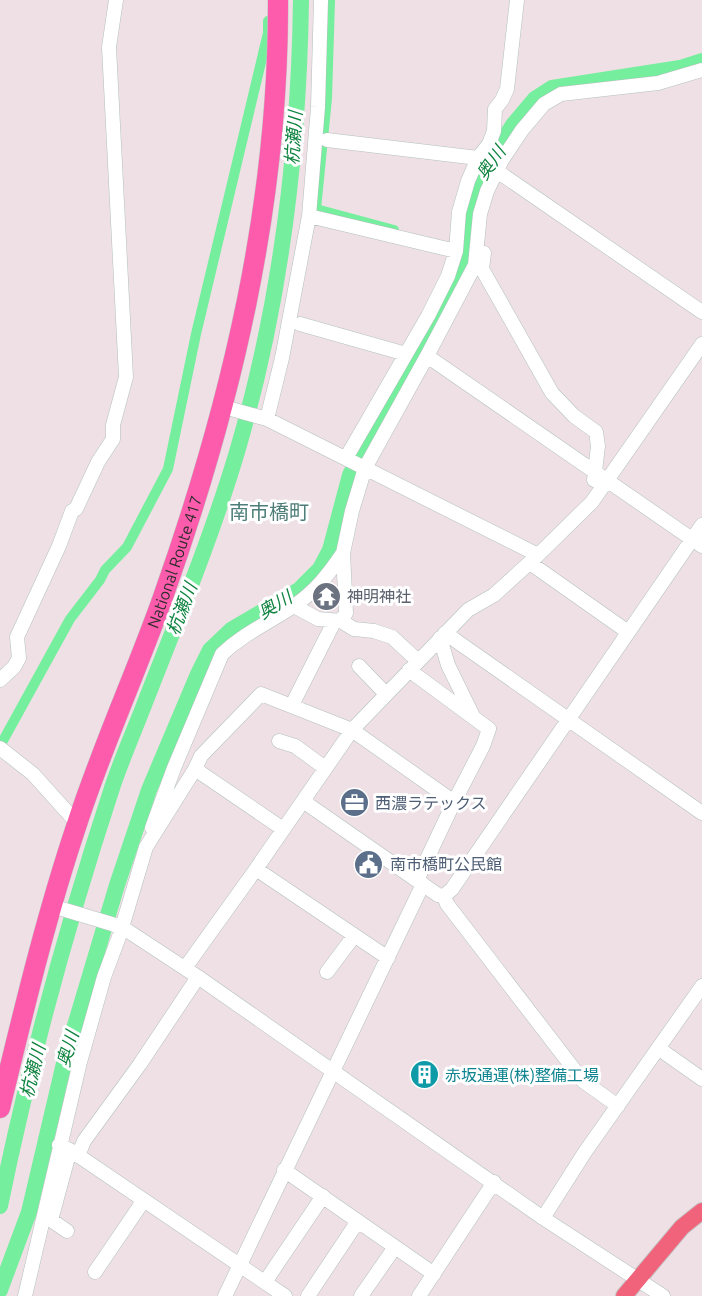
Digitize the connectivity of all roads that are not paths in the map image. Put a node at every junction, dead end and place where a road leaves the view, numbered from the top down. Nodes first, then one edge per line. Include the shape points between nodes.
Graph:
1 (116, 0) edge
2 (278, 0) edge
3 (321, 0) edge
4 (517, 0) edge
5 (702, 70) edge
6 (327, 140) dead end
7 (478, 158) junction
8 (496, 169) junction
9 (309, 216) junction
10 (478, 248) junction
11 (456, 251) junction
12 (702, 312) edge
13 (300, 324) dead end
14 (702, 344) edge
15 (406, 354) junction
16 (427, 356) junction
17 (226, 407) junction
18 (265, 418) junction
19 (346, 458) junction
20 (364, 467) junction
21 (595, 472) junction
22 (608, 480) junction
23 (592, 502) junction
24 (702, 525) edge
25 (697, 543) edge
26 (343, 553) junction
27 (534, 559) junction
28 (294, 606) junction
29 (338, 621) junction
30 (628, 632) junction
31 (442, 636) junction
32 (414, 665) junction
33 (359, 666) dead end
34 (0, 680) edge
35 (386, 694) junction
36 (292, 705) junction
37 (474, 718) junction
38 (568, 720) junction
39 (352, 730) junction
40 (279, 741) dead end
41 (0, 748) edge
42 (325, 768) junction
43 (195, 769) junction
44 (303, 801) junction
45 (454, 802) junction
46 (702, 813) edge
47 (77, 823) junction
48 (283, 829) junction
49 (146, 847) junction
50 (256, 870) junction
51 (420, 882) junction
52 (444, 896) junction
53 (56, 907) junction
54 (105, 922) junction
55 (354, 936) junction
56 (387, 958) junction
57 (185, 968) junction
58 (327, 972) dead end
59 (198, 976) junction
60 (702, 986) edge
61 (658, 1048) junction
62 (333, 1071) junction
63 (702, 1079) edge
64 (618, 1106) junction
65 (0, 1108) edge
66 (69, 1150) junction
67 (285, 1170) junction
68 (494, 1182) junction
69 (323, 1196) junction
70 (144, 1200) junction
71 (702, 1211) edge
72 (543, 1218) junction
73 (358, 1221) junction
74 (67, 1231) dead end
75 (395, 1247) junction
76 (239, 1265) junction
77 (95, 1272) dead end
78 (434, 1274) junction
79 (638, 1279) junction
80 (265, 1282) junction
81 (25, 1296) edge
82 (225, 1296) edge
83 (285, 1296) edge
84 (308, 1296) edge
85 (361, 1296) edge
86 (419, 1296) edge
87 (624, 1296) edge
88 (663, 1296) edge

1 - 34 street via 109,47 126,377 113,439 72,512 27,612 17,637 19,658
2 - 17 highway, National Route 417 via 274,133 265,204
3 - 9 street
4 - 7 street via 507,89 495,109 489,144
5 - 8 street via 658,83 561,94 544,104
6 - 7 street
7 - 8 street
7 - 11 street via 459,212
8 - 10 street via 480,214
8 - 12 street
9 - 11 street
9 - 18 street via 284,348
10 - 16 street via 475,265
10 - 21 street via 484,251 482,269 552,393 596,432
11 - 15 street via 448,276
13 - 15 street
14 - 22 street
15 - 19 street
16 - 20 street
16 - 21 street
17 - 18 street
17 - 47 highway, National Route 417 via 163,599
18 - 19 street
19 - 20 street
20 - 26 street
20 - 27 street
21 - 22 street
21 - 23 street
22 - 23 street
22 - 25 street
23 - 27 street
24 - 25 street
25 - 30 street
26 - 28 street via 326,578
26 - 29 street via 346,613
27 - 30 street
27 - 31 street via 494,595 468,610
28 - 29 street via 318,619
28 - 49 street via 237,640 222,654
29 - 32 street via 354,629 392,637
29 - 36 street
30 - 38 street
31 - 32 street
31 - 37 street via 448,665
31 - 38 street
32 - 35 street
32 - 37 street
33 - 35 street
35 - 39 street
36 - 39 street
36 - 43 street via 261,694 201,756
37 - 45 street via 489,729
38 - 46 street
38 - 52 street
39 - 42 street
39 - 45 street
40 - 42 street via 295,746
41 - 47 street via 33,774
42 - 44 street
43 - 48 street
43 - 49 street
44 - 48 street
44 - 51 street
45 - 51 street
47 - 53 highway, National Route 417
48 - 50 street
49 - 54 street
50 - 55 street
50 - 57 street
51 - 52 street
51 - 56 street
52 - 64 street via 583,1081
53 - 54 street
53 - 65 highway, National Route 417
54 - 57 street
54 - 66 street via 104,977
55 - 56 street
55 - 58 street
56 - 62 street
57 - 59 street
59 - 62 street
59 - 66 street via 84,1141
60 - 61 street
61 - 63 street
61 - 64 street
62 - 67 street
62 - 68 street
64 - 72 street
66 - 70 street
66 - 74 street via 51,1220
66 - 81 street
67 - 69 street
67 - 76 street
68 - 72 street
68 - 78 street
69 - 73 street
69 - 80 street
70 - 76 street
70 - 77 street
71 - 79 main road via 682,1227
72 - 79 street
73 - 75 street
73 - 84 street
75 - 78 street
75 - 85 street
76 - 80 street
76 - 82 street
78 - 86 street
79 - 87 main road
79 - 88 street
80 - 83 street

